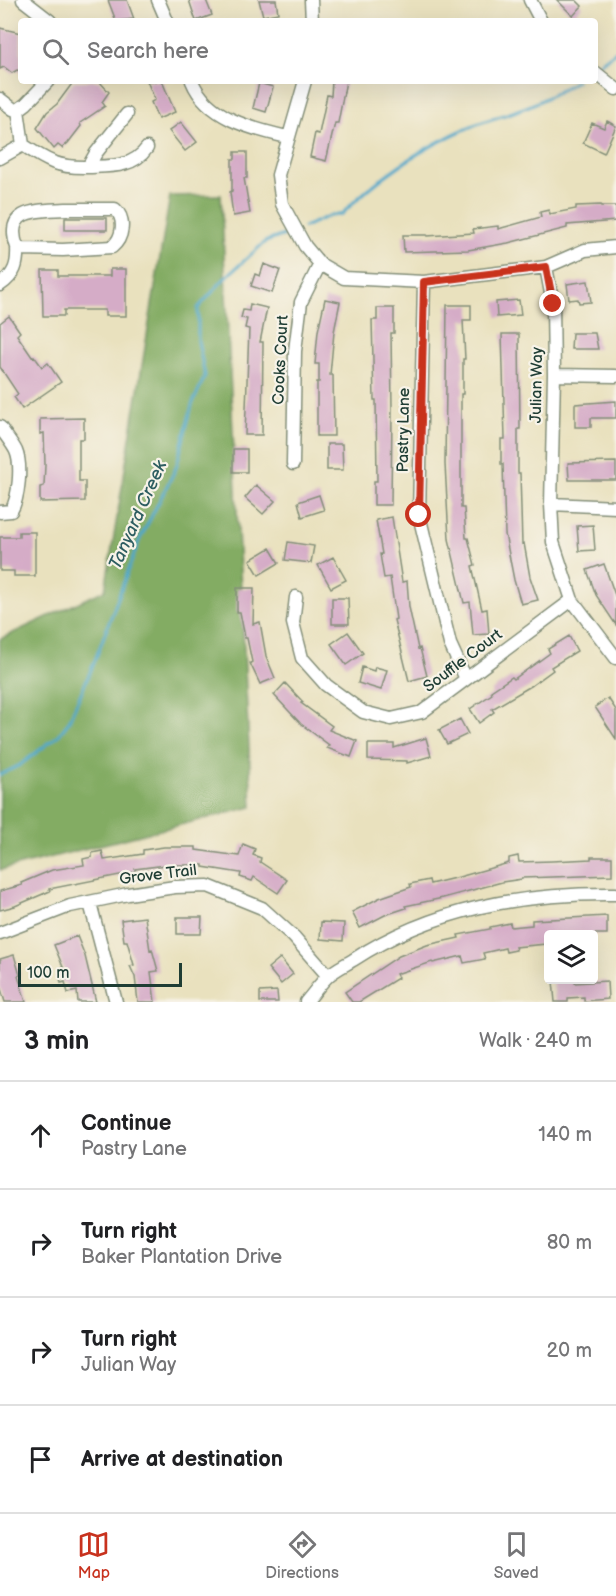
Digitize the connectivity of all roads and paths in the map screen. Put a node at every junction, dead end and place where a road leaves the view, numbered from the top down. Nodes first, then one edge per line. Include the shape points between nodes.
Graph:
1 (22, 0) edge
2 (159, 0) edge
3 (312, 0) edge
4 (530, 0) edge
5 (46, 18) edge
6 (166, 18) edge
7 (312, 18) edge
8 (539, 18) edge
9 (598, 74) edge
10 (45, 84) edge
11 (193, 84) edge
12 (304, 84) edge
13 (616, 89) edge
14 (0, 99) edge
15 (18, 110) junction
16 (127, 114) dead end
17 (287, 137) junction
18 (23, 145) junction
19 (147, 148) dead end
20 (0, 158) edge
21 (88, 167) junction
22 (17, 247) junction
23 (616, 247) edge
24 (320, 264) junction
25 (546, 267) junction
26 (424, 282) junction
27 (0, 285) edge
28 (554, 375) junction
29 (616, 376) edge
30 (0, 427) edge
31 (293, 464) dead end
32 (551, 504) junction
33 (616, 507) edge
34 (0, 512) edge
35 (296, 597) dead end
36 (572, 600) junction
37 (616, 658) edge
38 (466, 679) junction
39 (616, 894) edge
40 (90, 903) junction
41 (0, 933) edge
42 (328, 976) junction
43 (116, 1002) edge
44 (306, 1002) edge

1 - 5 street
2 - 6 street
3 - 7 street
4 - 8 street
9 - 13 street
10 - 15 street
11 - 17 street via 214,110 248,128
12 - 17 street
14 - 15 street
15 - 18 street
16 - 21 street
17 - 24 street via 278,174 282,204 301,240
18 - 20 street
18 - 21 street via 57,165
19 - 21 street via 130,163
22 - 22 street via 15,228 29,211 116,209 122,221 118,242 112,247
22 - 27 street via 14,272
23 - 25 street via 585,250
24 - 26 street via 344,278
24 - 31 street, Cooks Court via 301,302 295,351
25 - 26 street
25 - 28 street, Julian Way via 553,304
26 - 38 street, Pastry Lane via 419,515 450,644
28 - 29 street
28 - 32 street, Julian Way
30 - 34 street via 16,453 18,476 17,502 11,511
32 - 33 street
32 - 36 street, Julian Way via 553,542
35 - 38 street, Souffle Court via 293,623 302,658 326,685 363,712 391,719 422,712
36 - 37 street, Julian Way
36 - 38 street, Souffle Court
39 - 42 street via 506,901 428,921 378,944
40 - 41 street, Grove Trail via 70,906
40 - 42 street, Grove Trail via 175,886 208,886 262,908
40 - 43 street
42 - 44 street

